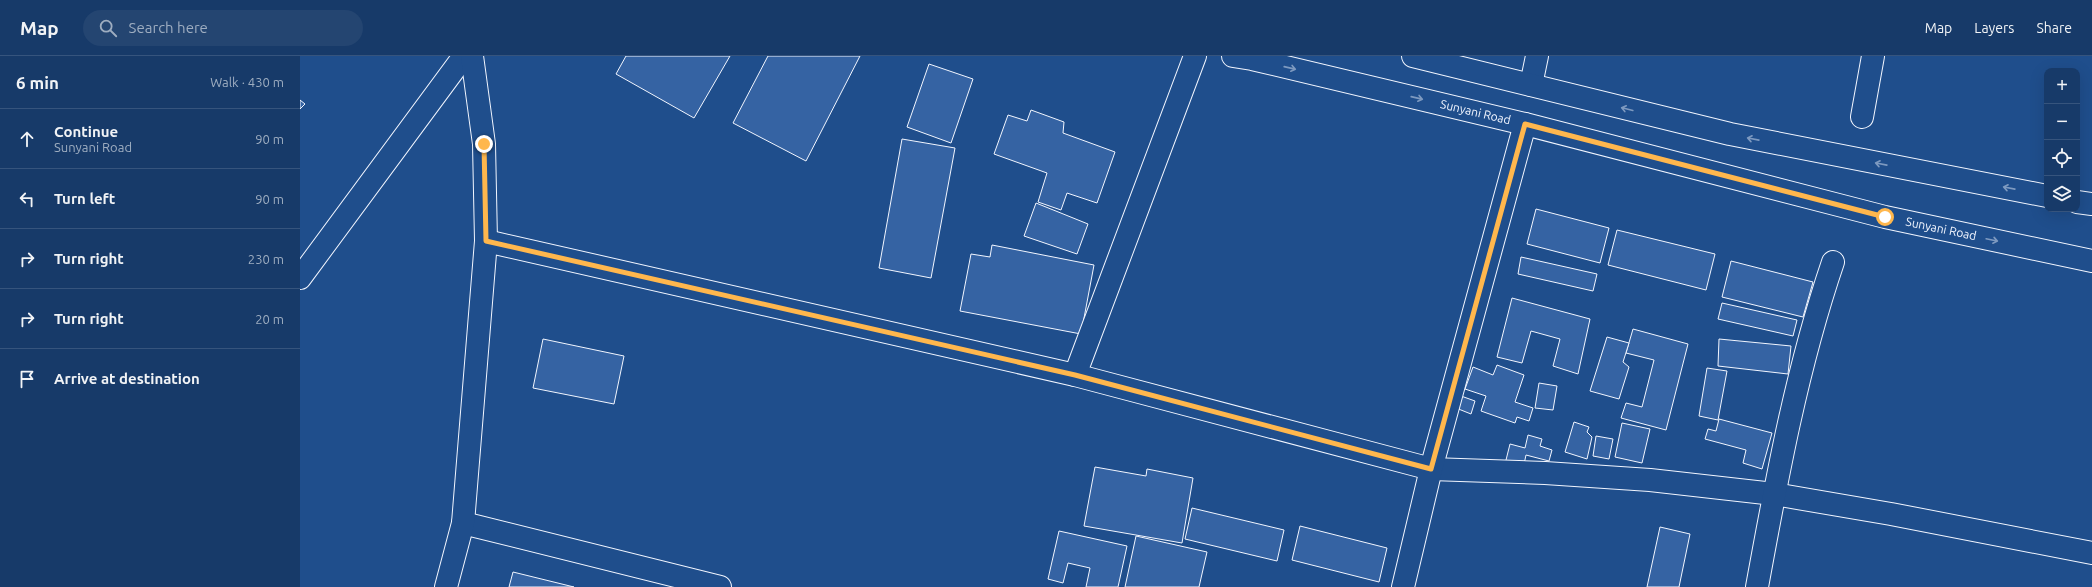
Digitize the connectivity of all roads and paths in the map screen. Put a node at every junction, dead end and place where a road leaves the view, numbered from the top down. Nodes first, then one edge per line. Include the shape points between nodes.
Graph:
1 (464, 56) edge
2 (472, 56) edge
3 (1195, 56) edge
4 (1232, 56) edge
5 (1413, 56) edge
6 (1537, 56) edge
7 (1873, 56) edge
8 (1531, 85) junction
9 (1862, 117) dead end
10 (1525, 124) junction
11 (2044, 195) edge
12 (2080, 202) edge
13 (2092, 204) edge
14 (486, 241) junction
15 (2092, 261) edge
16 (1833, 262) dead end
17 (304, 264) edge
18 (1075, 375) junction
19 (1431, 469) junction
20 (1774, 494) junction
21 (463, 523) junction
22 (2092, 553) edge
23 (446, 587) edge
24 (720, 587) edge
25 (1404, 587) edge
26 (1756, 587) edge

1 - 17 street
2 - 14 street via 484,144
3 - 18 street
4 -> 10 street, Sunyani Road
5 - 8 street
6 - 8 street
7 - 9 street
11 -> 8 street via 1730,134
10 -> 15 street, Sunyani Road via 1885,217
10 - 19 street
12 - 13 street
14 - 18 street
14 - 21 street
16 - 20 street via 1805,351
18 - 19 street
19 - 20 street via 1650,480
19 - 25 street
20 - 22 street
20 - 26 street
21 - 23 street
21 - 24 street

